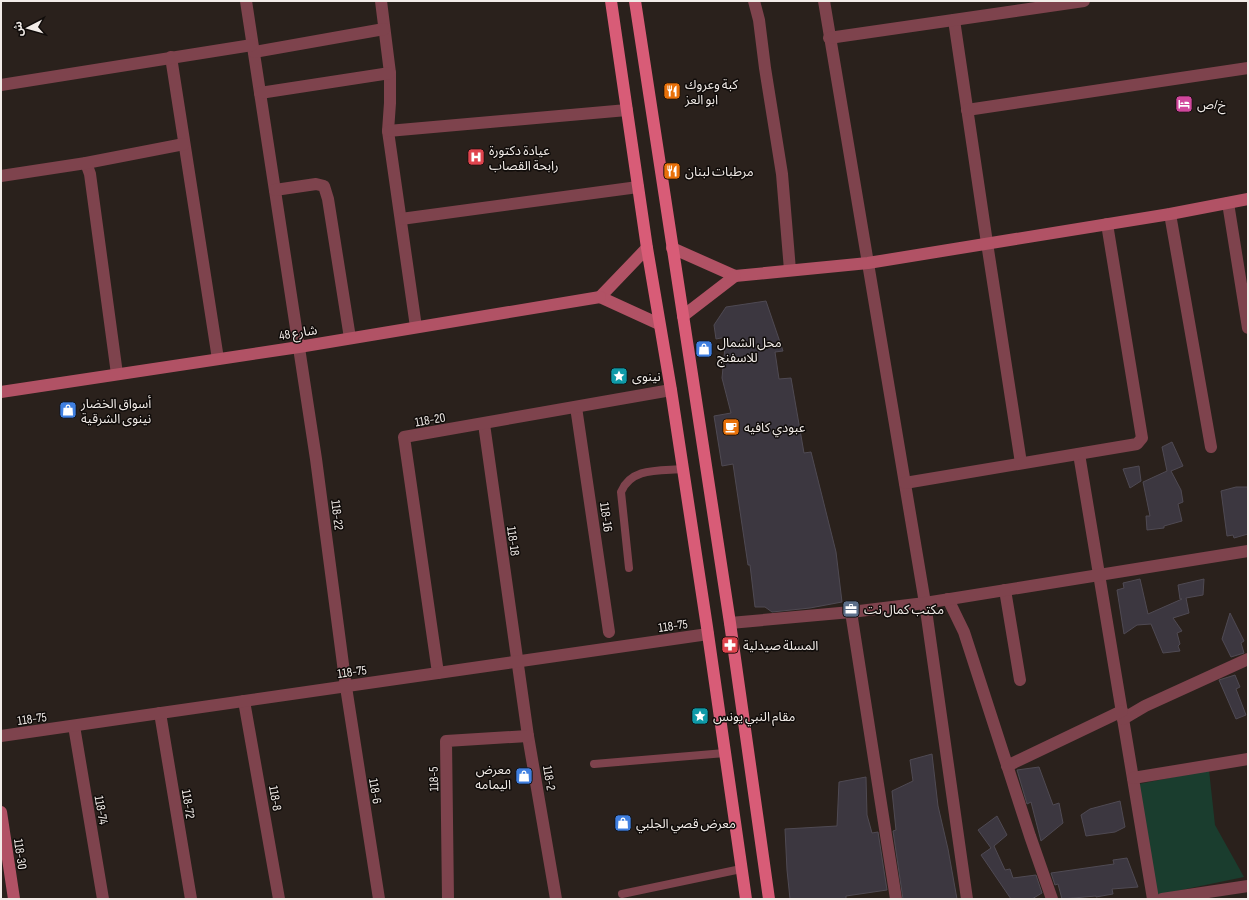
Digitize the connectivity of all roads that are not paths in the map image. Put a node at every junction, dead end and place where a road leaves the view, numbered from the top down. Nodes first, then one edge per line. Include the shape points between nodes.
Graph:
1 (246, 1) edge
2 (381, 1) edge
3 (611, 1) edge
4 (635, 1) edge
5 (754, 1) edge
6 (824, 1) edge
7 (1084, 1) edge
8 (954, 20) junction
9 (384, 29) junction
10 (829, 38) junction
11 (253, 49) junction
12 (171, 57) junction
13 (1248, 68) edge
14 (390, 73) junction
15 (1, 85) edge
16 (260, 93) junction
17 (627, 110) junction
18 (967, 110) junction
19 (388, 131) junction
20 (184, 144) junction
21 (86, 163) junction
22 (1, 176) edge
23 (638, 187) junction
24 (275, 190) junction
25 (1248, 199) edge
26 (1228, 203) junction
27 (1170, 214) junction
28 (401, 219) junction
29 (1107, 224) junction
30 (987, 243) junction
31 (647, 248) junction
32 (672, 248) junction
33 (868, 263) junction
34 (790, 270) junction
35 (736, 276) junction
36 (600, 297) junction
37 (683, 316) junction
38 (659, 324) junction
39 (416, 327) junction
40 (1248, 328) edge
41 (350, 338) junction
42 (299, 347) junction
43 (218, 359) junction
44 (117, 374) junction
45 (671, 390) junction
46 (1, 392) edge
47 (576, 407) junction
48 (484, 424) junction
49 (1211, 448) dead end
50 (1079, 454) junction
51 (1021, 463) junction
52 (683, 469) junction
53 (905, 483) junction
54 (1248, 551) edge
55 (629, 568) dead end
56 (1100, 576) junction
57 (1005, 590) junction
58 (948, 599) junction
59 (925, 603) junction
60 (851, 612) junction
61 (730, 623) junction
62 (610, 632) dead end
63 (708, 634) junction
64 (1248, 659) edge
65 (518, 662) junction
66 (438, 673) junction
67 (1020, 680) dead end
68 (346, 686) junction
69 (244, 701) junction
70 (160, 714) junction
71 (1123, 715) junction
72 (74, 726) junction
73 (1, 736) edge
74 (528, 736) junction
75 (725, 752) junction
76 (1248, 759) edge
77 (594, 764) dead end
78 (1007, 766) junction
79 (1133, 778) junction
80 (1, 812) edge
81 (742, 869) junction
82 (1248, 886) edge
83 (622, 894) dead end
84 (14, 899) edge
85 (103, 899) edge
86 (191, 899) edge
87 (279, 899) edge
88 (379, 899) edge
89 (448, 899) edge
90 (556, 899) edge
91 (746, 899) edge
92 (769, 899) edge
93 (896, 899) edge
94 (967, 899) edge
95 (1052, 899) edge
96 (1153, 899) edge
97 (1162, 899) edge

1 - 11 street, 118-22
2 - 9 street
3 - 17 main road
4 - 32 main road
5 - 34 street via 782,174
6 - 10 street
7 - 8 street
8 - 10 street
8 - 18 street
9 - 11 street
9 - 14 street
10 - 33 street
11 - 12 street
11 - 16 street, 118-22
12 - 15 street
12 - 20 street
13 - 18 street
14 - 16 street
14 - 19 street
16 - 24 street, 118-22
17 - 19 street
17 - 23 main road
18 - 30 street
19 - 28 street
20 - 21 street
20 - 43 street
21 - 22 street
21 - 44 street via 90,174
23 - 28 street
23 - 31 main road
24 - 41 street via 316,184 324,186
24 - 42 street, 118-22
25 - 26 street
26 - 27 street
26 - 40 street
27 - 29 street
27 - 49 street
28 - 39 street
29 - 30 street
29 - 50 street via 1142,438 1137,444
30 - 33 street
30 - 51 street
31 - 36 street
31 - 38 main road
32 - 35 street
32 - 37 main road
33 - 34 street
33 - 53 street
34 - 35 street
35 - 37 street
36 - 38 street
36 - 39 street, شارع 48
37 - 61 main road
38 - 45 main road
39 - 41 street, شارع 48
41 - 42 street, شارع 48
42 - 43 street, شارع 48
42 - 68 street, 118-22
43 - 44 street, شارع 48
44 - 46 street, شارع 48
45 - 47 street, 118-20
45 - 52 main road
47 - 48 street, 118-20
47 - 62 street, 118-16
48 - 65 street, 118-18
48 - 66 street, 118-20 via 404,437
50 - 51 street
50 - 56 street
51 - 53 street
52 - 55 lane via 646,472 633,476 624,484 621,492
52 - 63 main road
53 - 59 street
54 - 56 street
56 - 57 street
56 - 71 street
57 - 58 street
57 - 67 street
58 - 59 street
58 - 78 street via 964,632
59 - 60 street
59 - 94 street
60 - 61 street
60 - 93 street
61 - 92 main road
63 - 65 street, 118-75
63 - 75 main road
64 - 71 street
65 - 66 street, 118-75
65 - 74 street, 118-2
66 - 68 street, 118-75
68 - 69 street, 118-75
68 - 88 street, 118-6
69 - 70 street, 118-75
69 - 87 street, 118-8
70 - 72 street, 118-75
70 - 86 street, 118-72
71 - 78 street
71 - 79 street
72 - 73 street, 118-75
72 - 85 street, 118-74
74 - 89 street, 118-5 via 446,741
74 - 90 street, 118-2
75 - 77 lane
75 - 81 main road
76 - 79 street
78 - 95 street
79 - 96 street
80 - 84 street, 118-30
81 - 83 lane
81 - 91 main road
82 - 97 street

